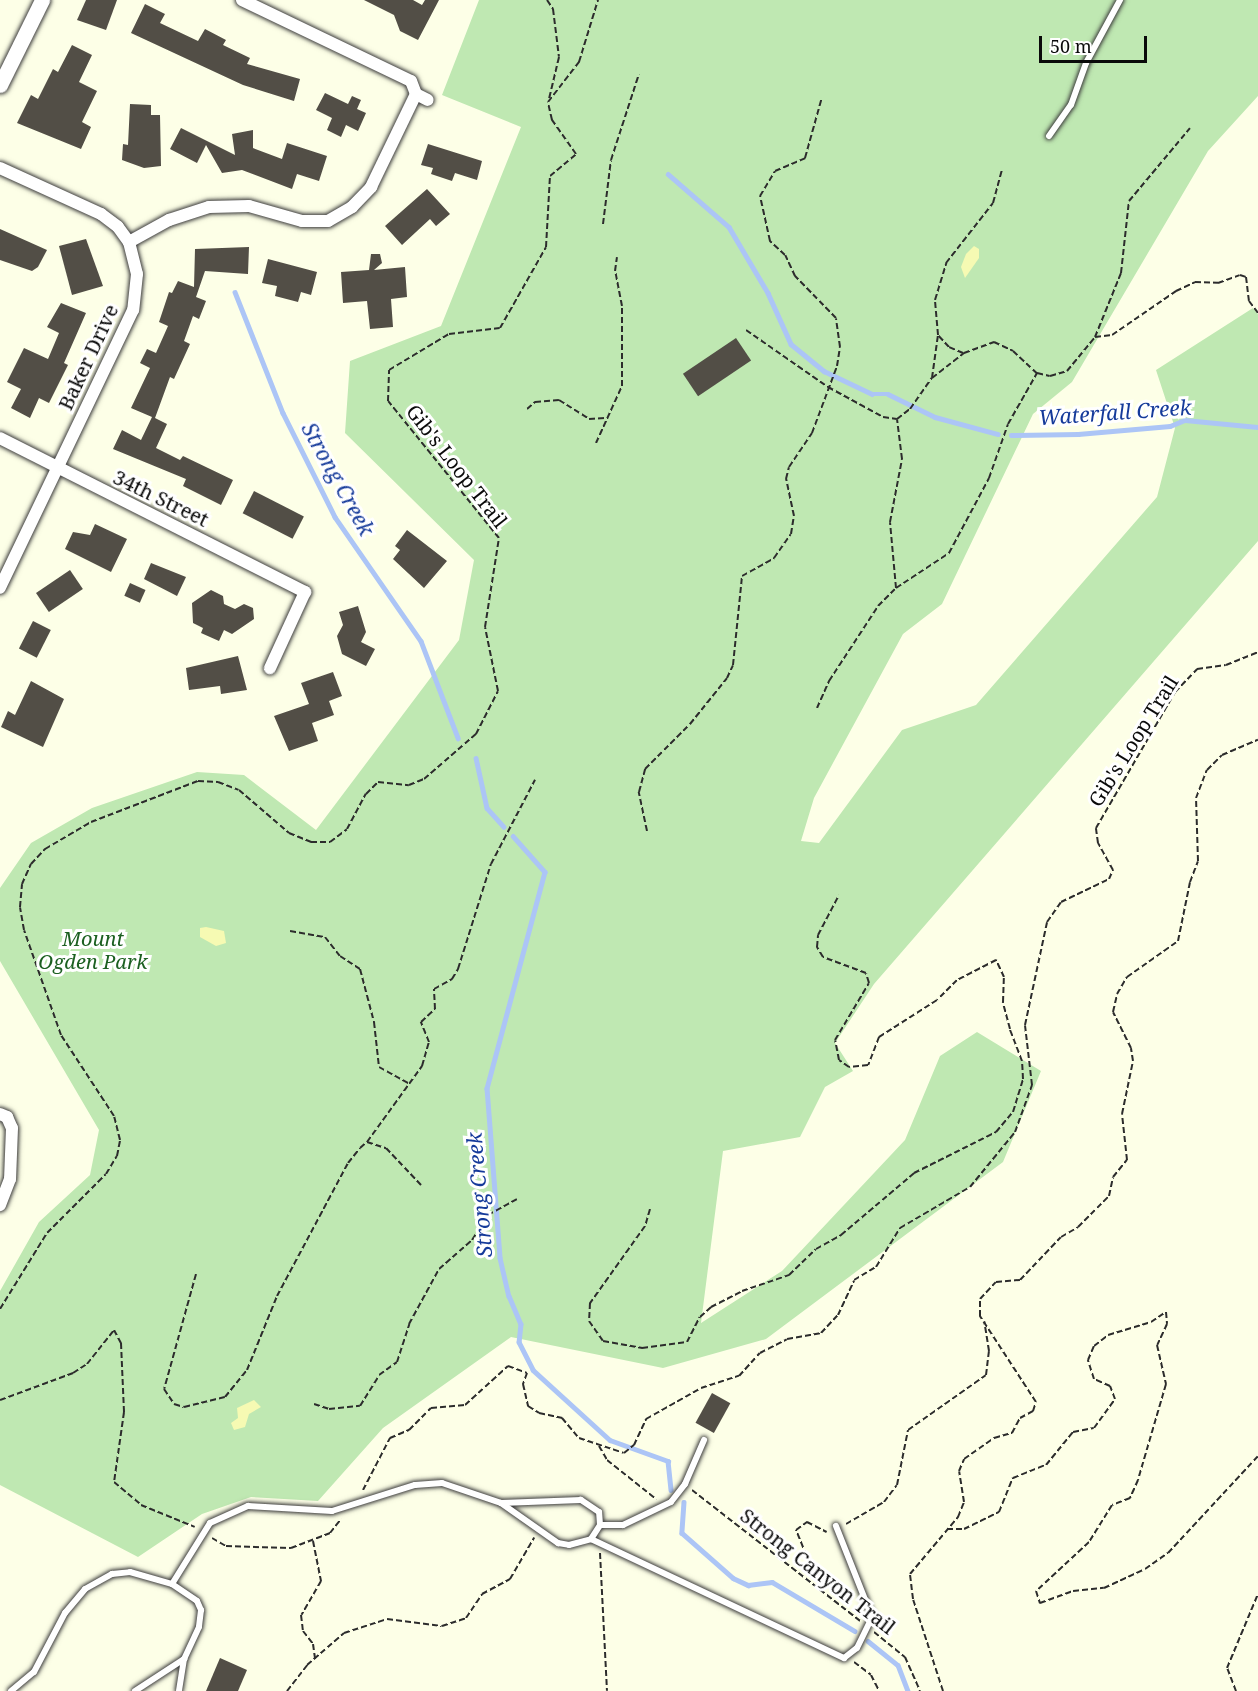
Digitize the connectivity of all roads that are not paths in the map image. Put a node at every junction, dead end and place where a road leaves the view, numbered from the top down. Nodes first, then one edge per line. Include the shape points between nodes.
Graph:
1 (42, 0) edge
2 (242, 0) edge
3 (1120, 0) edge
4 (0, 85) edge
5 (416, 94) junction
6 (428, 100) dead end
7 (1049, 136) dead end
8 (0, 168) edge
9 (129, 242) junction
10 (0, 438) edge
11 (56, 468) junction
12 (0, 588) edge
13 (270, 668) dead end
14 (0, 1114) edge
15 (0, 1205) edge
16 (704, 1440) dead end
17 (501, 1503) junction
18 (600, 1525) junction
19 (836, 1530) road end
20 (591, 1539) junction
21 (172, 1584) junction
22 (184, 1659) junction
23 (11, 1691) edge
24 (135, 1691) edge
25 (178, 1691) edge

1 - 4 street
2 - 5 street via 411,81
3 - 7 lane via 1086,63 1071,105
5 - 6 street
5 - 9 street via 371,187 352,207 328,221 302,222 249,206 209,207 170,220
8 - 9 street via 101,214
9 - 11 street, Baker Drive via 137,274 133,310
10 - 11 street, 34th Street
11 - 12 street, Baker Drive
11 - 13 street, 34th Street via 305,592
14 - 15 street via 7,1117 12,1128 10,1179
16 - 18 lane via 685,1484 666,1506 623,1525
17 - 18 lane via 581,1500 599,1512
17 - 20 lane via 539,1531 569,1545
17 - 21 lane via 453,1484 428,1484 350,1508 321,1512 248,1506 219,1516 203,1530
18 - 20 lane
19 - 20 lane via 872,1611 857,1648 846,1658
21 - 22 lane via 197,1601 201,1610 199,1627
21 - 23 lane via 130,1572 97,1581 65,1613 34,1672
22 - 24 lane
22 - 25 lane

